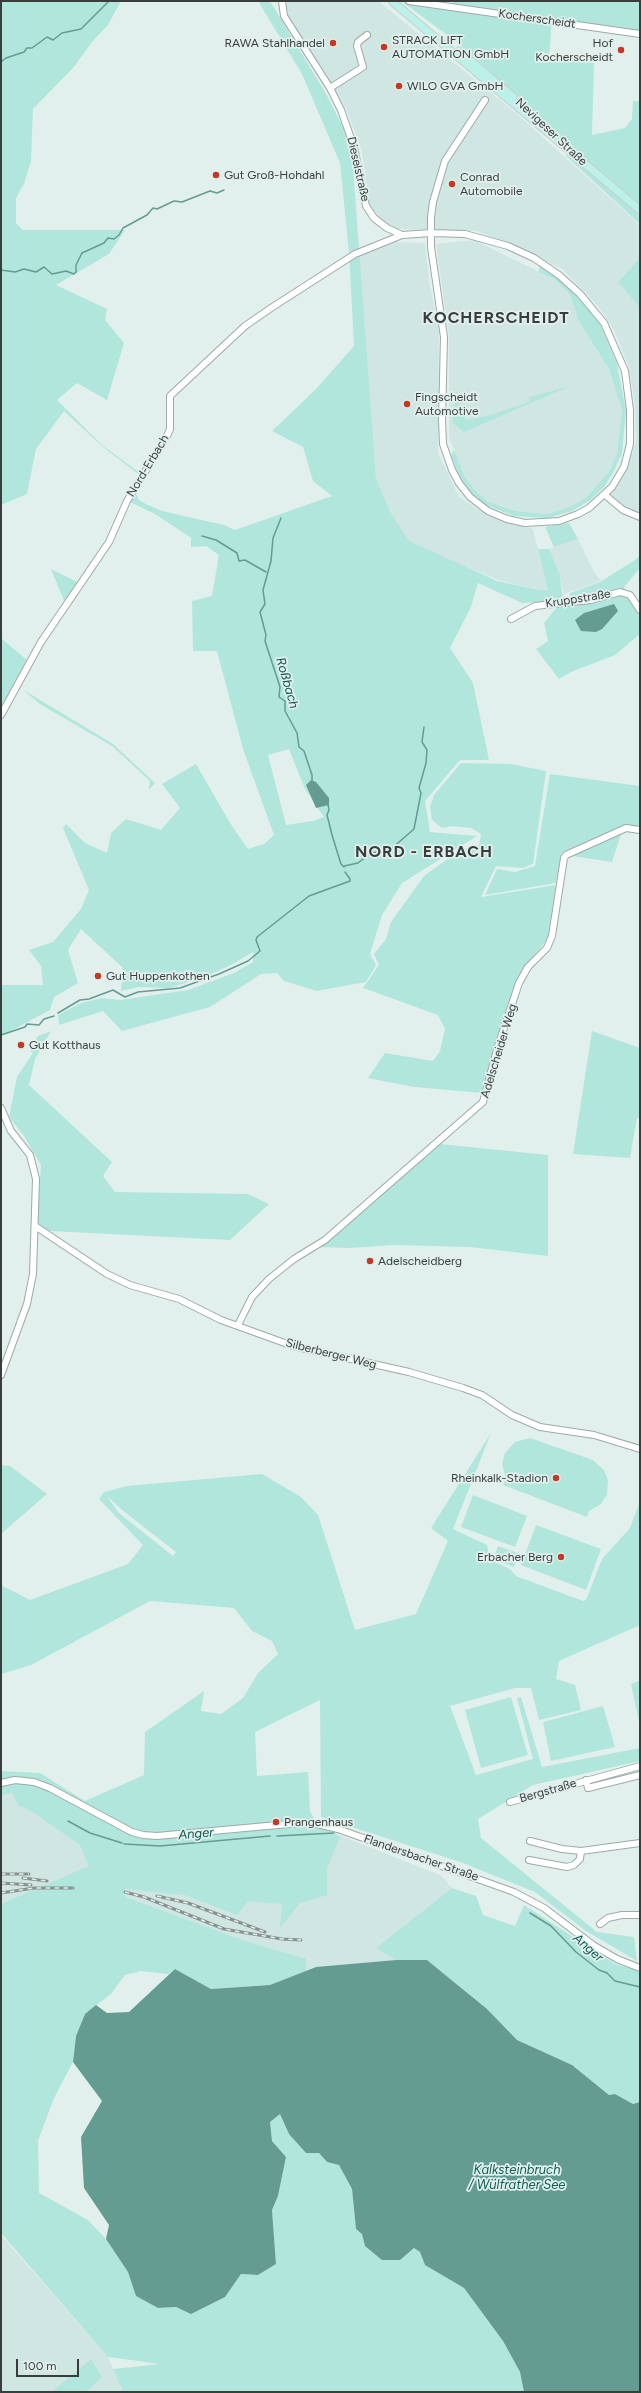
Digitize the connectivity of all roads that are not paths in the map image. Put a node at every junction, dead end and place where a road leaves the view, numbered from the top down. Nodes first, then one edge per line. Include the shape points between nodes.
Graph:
1 (281, 1) edge
2 (393, 1) edge
3 (409, 1) edge
4 (640, 34) edge
5 (367, 35) dead end
6 (330, 88) junction
7 (485, 100) dead end
8 (640, 210) edge
9 (431, 234) junction
10 (402, 235) junction
11 (605, 495) junction
12 (640, 517) edge
13 (640, 610) edge
14 (511, 619) dead end
15 (1, 715) edge
16 (640, 830) edge
17 (1, 1108) edge
18 (35, 1226) junction
19 (238, 1325) junction
20 (1, 1375) edge
21 (640, 1449) edge
22 (640, 1766) edge
23 (640, 1775) edge
24 (586, 1780) junction
25 (1, 1783) edge
26 (510, 1802) dead end
27 (530, 1841) dead end
28 (640, 1843) edge
29 (581, 1851) junction
30 (529, 1860) dead end
31 (640, 1915) edge
32 (600, 1924) dead end
33 (640, 1968) edge

1 - 6 street, Dieselstraße via 284,16
2 - 8 main road, Nevigeser Straße via 467,57
3 - 4 street, Kocherscheidt
5 - 6 street via 357,46 363,67
6 - 10 street, Dieselstraße via 354,147 366,206 380,224
7 - 9 street, Dieselstraße via 456,142 440,173 433,202
9 - 10 street, Dieselstraße
9 - 11 street, Dieselstraße via 474,235 534,258 571,285 604,323 625,371 632,431 624,467
9 - 11 street, Dieselstraße via 433,265 444,329 442,436 446,456 459,483 470,497 488,511 525,523 568,518 589,508
10 - 15 street, Nord-Erbach via 355,254 264,312 239,331 170,396 170,429 167,436 130,495 108,542 41,642
11 - 12 street via 623,510
13 - 14 street, Kruppstraße via 630,595 620,592 591,600 536,606
16 - 19 street, Adelscheider Weg via 626,828 566,854 552,936 547,948 528,967 519,982 483,1102 330,1236 269,1279 252,1297
17 - 18 street via 8,1126 26,1148 33,1162 36,1179
18 - 19 street, Silberberger Weg via 113,1277 130,1285 179,1299
18 - 20 street via 33,1274 26,1304
19 - 21 street, Silberberger Weg via 293,1346 409,1372 464,1388 482,1395 512,1415 540,1427 594,1435
22 - 24 street, Bergstraße
23 - 24 street, Bergstraße via 588,1788
24 - 26 street, Bergstraße
25 - 33 street, Flandersbacher Straße via 16,1780 34,1782 131,1831 144,1835 300,1823 338,1829 514,1892 544,1908 593,1945 617,1959
27 - 29 street
28 - 29 street
29 - 30 street via 580,1859 567,1868
31 - 32 street via 608,1918

